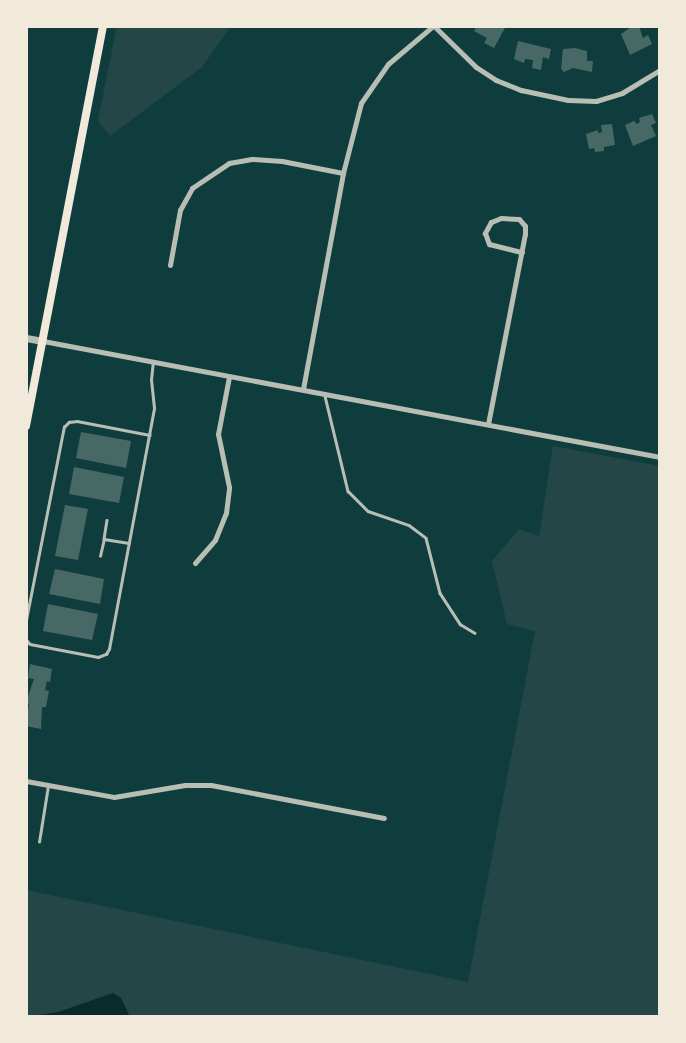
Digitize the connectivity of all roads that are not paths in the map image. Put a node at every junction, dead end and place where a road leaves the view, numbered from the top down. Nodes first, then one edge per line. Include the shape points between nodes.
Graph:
1 (103, 26) edge
2 (433, 26) edge
3 (660, 70) edge
4 (343, 173) junction
5 (522, 252) junction
6 (170, 265) dead end
7 (26, 338) edge
8 (43, 341) junction
9 (153, 362) junction
10 (229, 377) junction
11 (303, 389) junction
12 (323, 393) junction
13 (488, 424) junction
14 (26, 426) edge
15 (150, 435) junction
16 (660, 457) edge
17 (107, 520) dead end
18 (104, 538) junction
19 (129, 543) junction
20 (100, 556) dead end
21 (195, 563) dead end
22 (26, 620) edge
23 (475, 633) dead end
24 (26, 639) edge
25 (26, 782) edge
26 (48, 786) junction
27 (384, 818) dead end
28 (39, 842) dead end

1 - 8 main road
2 - 3 street via 496,80 568,100 596,101 622,93
2 - 4 street via 388,64 360,103
4 - 6 street via 252,159 229,163 192,188 180,210
4 - 11 street
5 - 5 street via 523,221 513,217 491,222 485,233 489,244
5 - 13 street
7 - 8 street
8 - 9 street
8 - 14 main road
9 - 10 street
9 - 15 lane via 155,408
10 - 11 street
10 - 21 street via 218,434 229,487 226,513 215,540
11 - 12 street
12 - 13 street
12 - 23 lane via 348,491 368,511 409,525 426,538 440,593 460,624
13 - 16 street
15 - 19 lane
15 - 22 lane via 77,421 64,427
17 - 18 lane
18 - 19 lane
18 - 20 lane
19 - 24 lane via 106,654 98,657
25 - 26 street
26 - 27 street via 100,796 132,796 185,785 211,785
26 - 28 lane

